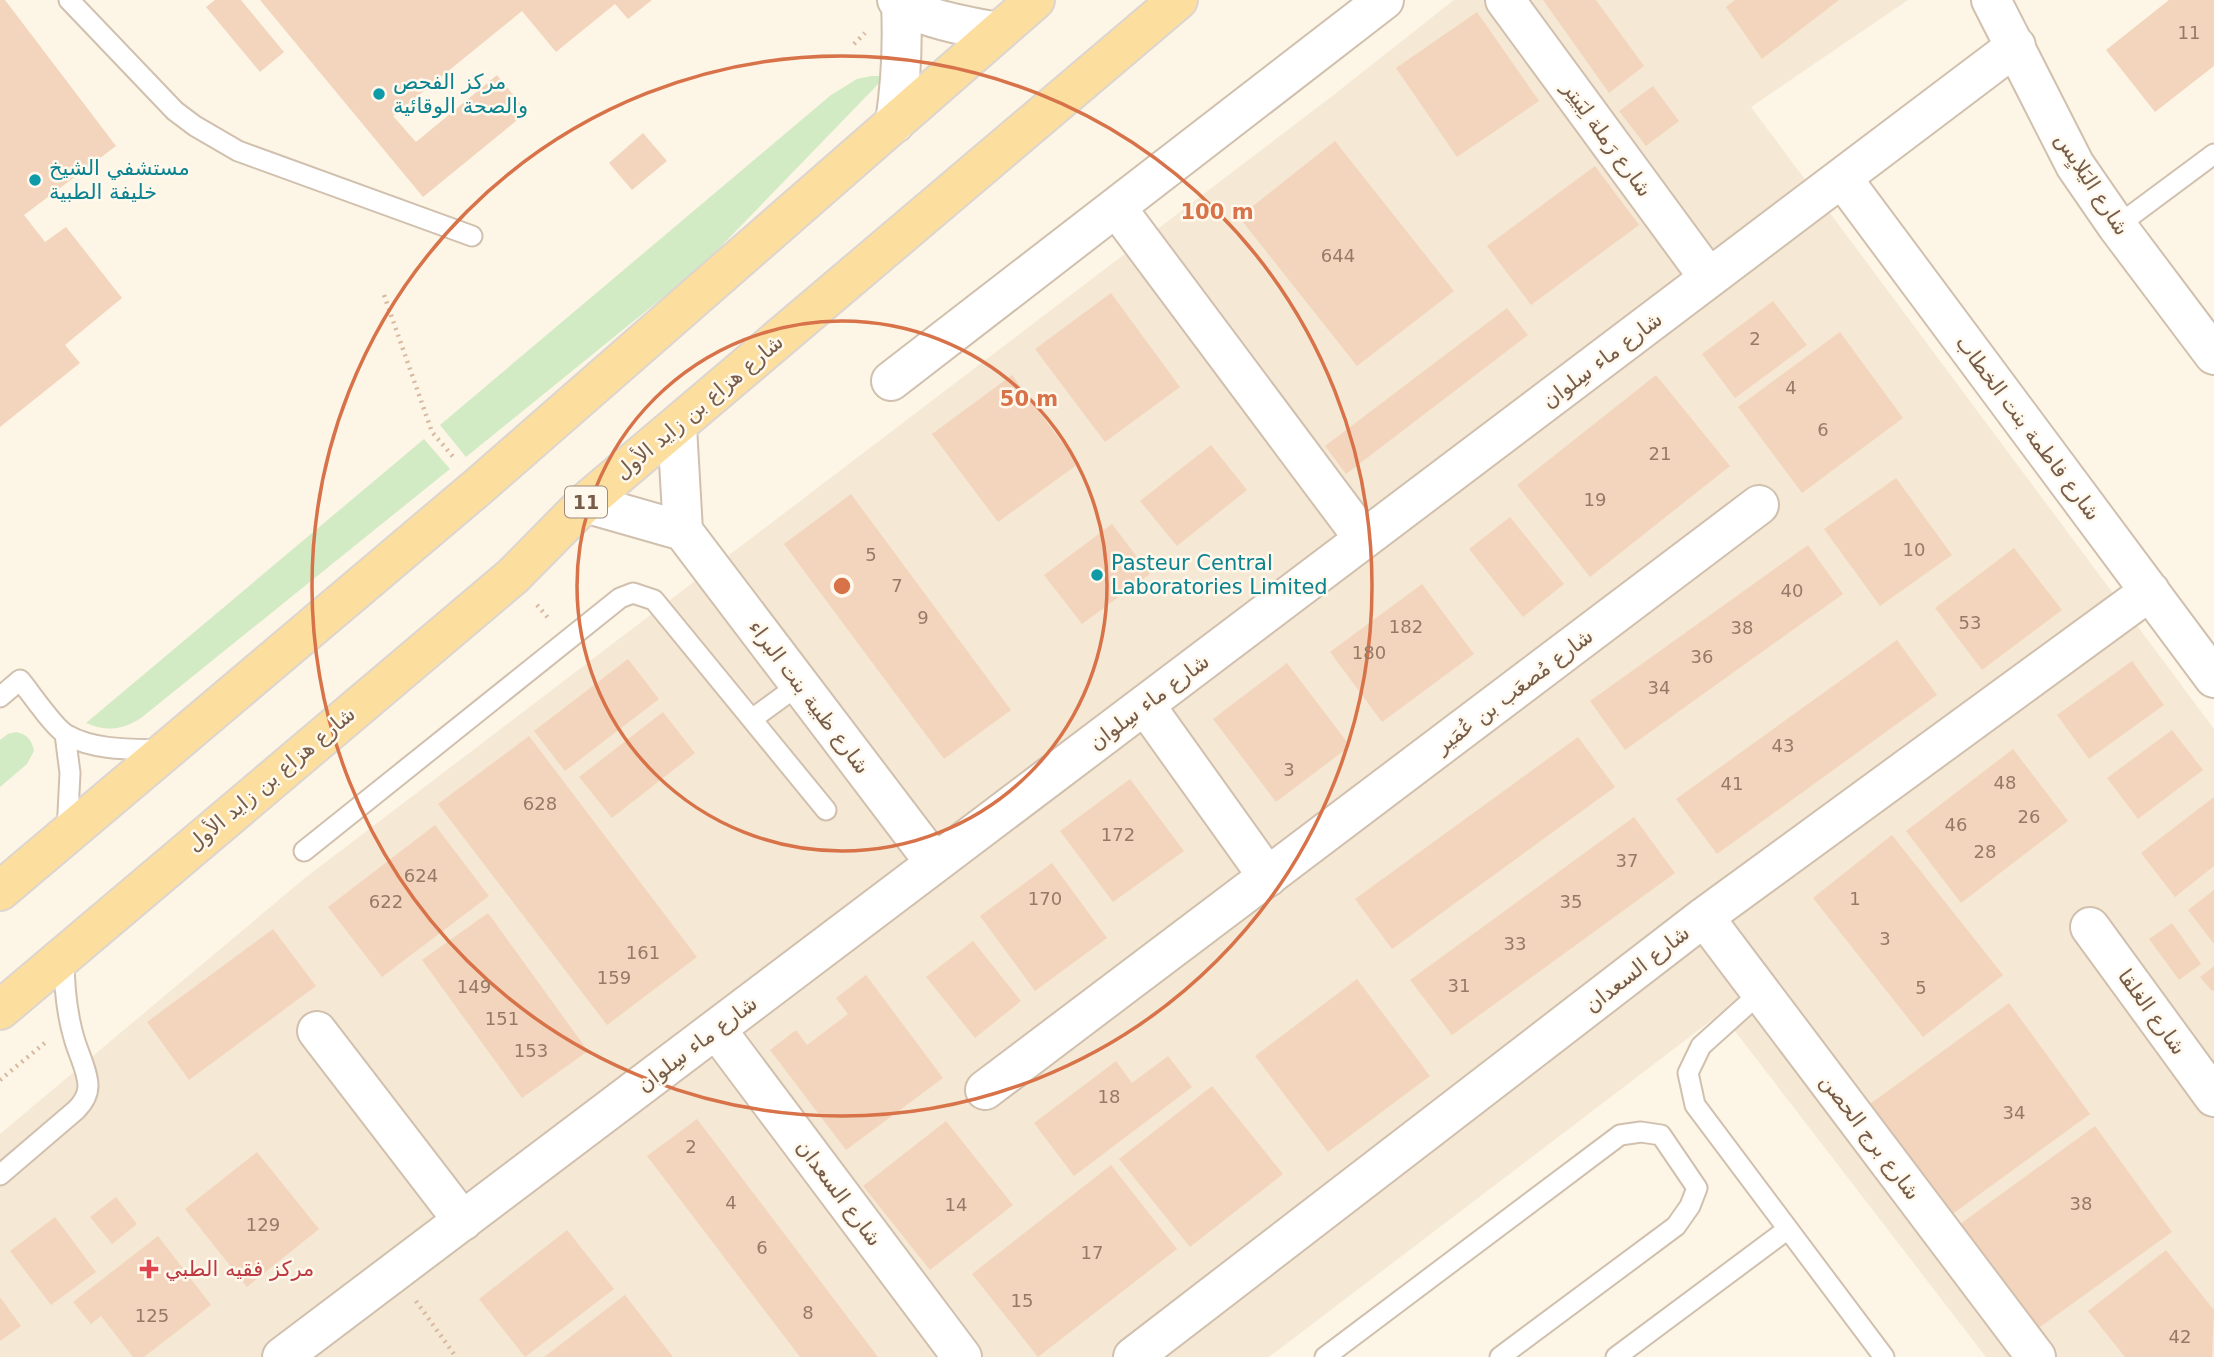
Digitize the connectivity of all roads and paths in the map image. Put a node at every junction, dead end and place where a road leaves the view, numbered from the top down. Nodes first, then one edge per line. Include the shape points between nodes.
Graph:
1 (69, 0) edge
2 (1035, 0) edge
3 (1178, 0) edge
4 (1384, 0) edge
5 (1505, 0) edge
6 (1991, 0) edge
7 (899, 2) edge
8 (998, 32) junction
9 (2016, 46) junction
10 (895, 123) junction
11 (2214, 155) edge
12 (1842, 178) junction
13 (1116, 207) junction
14 (2118, 226) junction
15 (472, 236) dead end
16 (1709, 278) junction
17 (384, 295) dead end
18 (2214, 355) edge
19 (891, 381) dead end
20 (677, 427) junction
21 (479, 486) junction
22 (585, 503) junction
23 (1759, 505) dead end
24 (684, 531) junction
25 (1364, 539) junction
26 (513, 576) junction
27 (2150, 591) junction
28 (568, 642) junction
29 (2214, 678) edge
30 (800, 684) junction
31 (0, 697) edge
32 (1145, 705) junction
33 (752, 719) junction
34 (65, 734) junction
35 (166, 750) junction
36 (826, 810) dead end
37 (67, 833) junction
38 (304, 851) dead end
39 (935, 863) junction
40 (1268, 877) junction
41 (0, 891) edge
42 (1704, 917) junction
43 (2090, 927) dead end
44 (64, 955) junction
45 (1761, 992) junction
46 (0, 1010) edge
47 (70, 1022) junction
48 (716, 1029) junction
49 (317, 1031) dead end
50 (0, 1080) edge
51 (985, 1090) dead end
52 (2214, 1097) edge
53 (0, 1175) edge
54 (463, 1220) junction
55 (1788, 1229) junction
56 (395, 1272) junction
57 (282, 1357) edge
58 (456, 1357) edge
59 (962, 1357) edge
60 (1133, 1357) edge
61 (1325, 1357) edge
62 (1500, 1357) edge
63 (1616, 1357) edge
64 (1884, 1357) edge
65 (2036, 1357) edge

1 - 15 lane via 175,111 216,139
2 - 8 main road
3 - 20 main road, شارع هزاع بن زايد الأول / 11
4 - 13 street
5 - 16 street, شارع رَملة لِبَيتِر
6 - 9 street, شارع اليَلايِس
7 - 8 street via 944,20
7 - 10 street via 903,44
8 - 10 main road
9 - 12 street, شارع ماء سِلوان
9 - 14 street, شارع اليَلايِس via 2057,132
10 - 21 main road
11 - 14 lane
12 - 16 street, شارع ماء سِلوان
12 - 27 street, شارع فاطمة بنت الخطاب
13 - 19 street
13 - 25 street
14 - 18 street, شارع اليَلايِس
16 - 25 street, شارع ماء سِلوان
17 - 21 path via 432,432
20 - 22 main road, شارع هزاع بن زايد الأول / 11
20 - 24 street
21 - 35 main road
22 - 24 street
22 - 26 main road, شارع هزاع بن زايد الأول / 11
23 - 40 street, شارع مُصعَب بن عُمَير
24 - 30 street, شارع ظبية بنت البراء
25 - 32 street, شارع ماء سِلوان
26 - 28 path
26 - 44 main road, شارع هزاع بن زايد الأول / 11
27 - 29 street, شارع فاطمة بنت الخطاب
27 - 42 street, شارع السعدان
28 - 33 lane via 620,598 633,593 647,596
28 - 38 lane
30 - 33 lane
30 - 39 street, شارع ظبية بنت البراء
31 - 34 lane via 20,680
32 - 39 street, شارع ماء سِلوان
32 - 40 street
33 - 36 lane
34 - 35 lane via 124,749
34 - 37 lane via 70,774
35 - 37 main road
37 - 41 main road
39 - 48 street, شارع ماء سِلوان
40 - 51 street, شارع مُصعَب بن عُمَير
42 - 45 street, شارع برج الحصن
42 - 60 street, شارع السعدان
43 - 52 street, شارع الغلقا
44 - 46 main road, شارع هزاع بن زايد الأول / 11
44 - 47 lane
45 - 55 lane via 1701,1046 1688,1073 1695,1105
45 - 65 street, شارع برج الحصن
47 - 50 path
47 - 53 lane via 86,1075 83,1103
48 - 54 street, شارع ماء سِلوان
48 - 59 street, شارع السعدان
49 - 54 street
54 - 56 street, شارع ماء سِلوان
55 - 63 lane
55 - 64 lane
56 - 57 street, شارع ماء سِلوان
56 - 58 path
61 - 62 lane via 1620,1136 1640,1132 1661,1135 1697,1188 1676,1226

